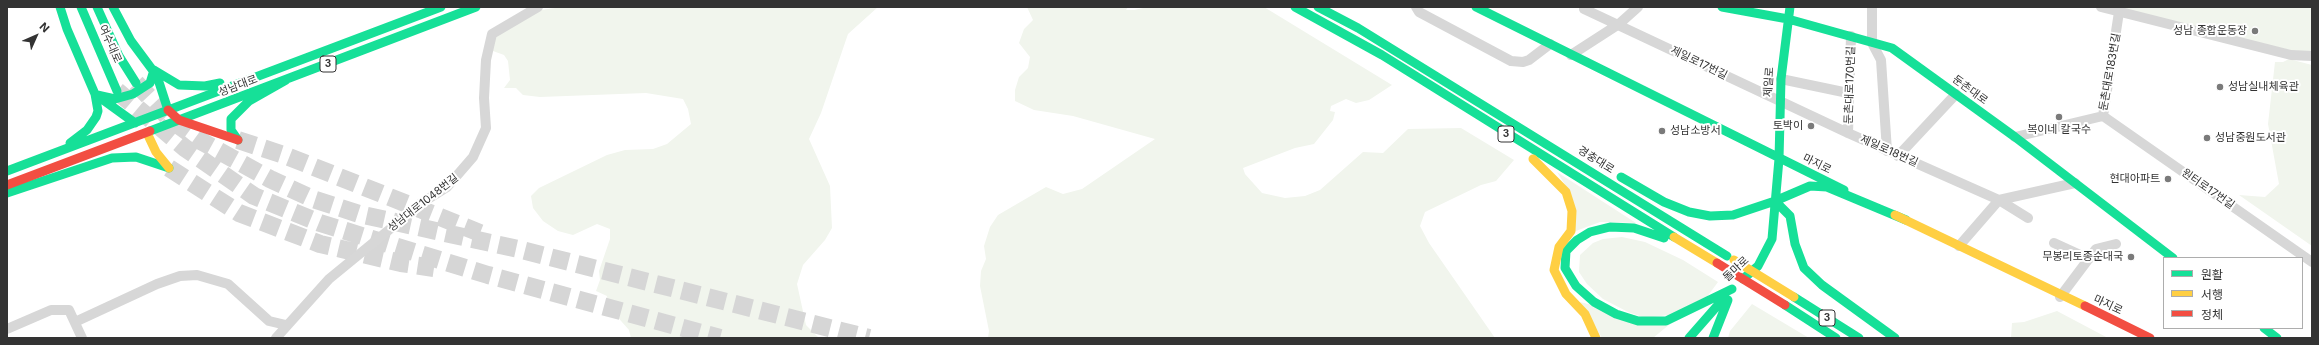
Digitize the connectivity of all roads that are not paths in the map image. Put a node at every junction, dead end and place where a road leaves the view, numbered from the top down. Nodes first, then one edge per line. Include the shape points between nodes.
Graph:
1 (60, 7) edge
2 (81, 7) edge
3 (96, 7) edge
4 (113, 7) edge
5 (441, 7) edge
6 (476, 7) edge
7 (538, 7) edge
8 (1295, 7) edge
9 (1318, 7) edge
10 (1416, 7) edge
11 (1476, 7) edge
12 (1638, 7) edge
13 (1722, 7) edge
14 (1790, 7) edge
15 (1872, 7) edge
16 (2101, 7) edge
17 (1584, 9) dead end
18 (2119, 12) junction
19 (1788, 19) junction
20 (1619, 24) junction
21 (1851, 36) junction
22 (1872, 43) junction
23 (1550, 44) junction
24 (1571, 55) junction
25 (2312, 56) edge
26 (154, 70) junction
27 (274, 70) junction
28 (1781, 79) junction
29 (286, 80) junction
30 (136, 83) tunnel mouth
31 (118, 91) tunnel mouth
32 (1848, 93) junction
33 (95, 94) junction
34 (1956, 94) junction
35 (1780, 101) junction
36 (1489, 107) junction
37 (168, 110) junction
38 (2103, 116) junction
39 (179, 120) junction
40 (136, 123) junction
41 (1497, 128) junction
42 (147, 133) junction
43 (1848, 133) junction
44 (2015, 137) junction
45 (1887, 151) junction
46 (1898, 156) junction
47 (1778, 159) junction
48 (38, 160) junction
49 (1590, 160) dead end
50 (7, 171) edge
51 (1610, 171) dead end
52 (2075, 183) junction
53 (7, 185) edge
54 (7, 193) edge
55 (1999, 200) junction
56 (1775, 201) junction
57 (2028, 218) dead end
58 (1906, 220) junction
59 (2054, 243) dead end
60 (2116, 244) dead end
61 (1959, 246) junction
62 (2172, 257) edge
63 (2089, 259) junction
64 (2312, 262) edge
65 (1716, 263) junction
66 (1732, 289) junction
67 (2060, 297) junction
68 (1785, 305) junction
69 (75, 322) junction
70 (286, 325) junction
71 (7, 329) edge
72 (2265, 329) edge
73 (82, 338) edge
74 (276, 338) edge
75 (1596, 338) edge
76 (1689, 338) edge
77 (1713, 338) edge
78 (1827, 338) edge
79 (1836, 338) edge
80 (1859, 338) edge
81 (1895, 338) edge
82 (2150, 338) edge
83 (2277, 338) edge

1 - 33 main road
2 - 31 main road, 여수대로
3 - 30 main road, 여수대로 via 119,56
4 - 26 main road via 131,41
5 - 27 main road, 성남대로 / 3
6 - 29 main road, 성남대로 / 3
7 - 70 street, 성남대로1048번길 via 492,34 485,72 486,128 473,158 447,187 423,202 329,278
8 - 41 main road, 3 via 1382,55
9 - 36 main road, 경충대로 / 3 via 1358,28
10 - 23 street via 1419,12 1511,61 1529,60
11 - 23 main road, 마지로
12 - 20 street
13 - 19 main road, 둔촌대로
14 - 19 main road, 제일로
15 - 22 street
16 - 18 street
17 - 20 street, 제일로17번길
18 - 25 street via 2291,55
18 - 38 street, 둔촌대로183번길
19 - 21 main road, 둔촌대로
19 - 28 main road, 제일로
20 - 24 street
20 - 35 street, 제일로17번길
21 - 22 main road, 둔촌대로
21 - 32 street, 둔촌대로170번길
22 - 34 main road, 둔촌대로 via 1892,48
22 - 45 street via 1881,60
23 - 24 main road, 마지로
24 - 47 main road, 마지로
26 - 27 main road via 172,83 199,86
26 - 33 main road via 150,82 133,94 106,99
26 - 37 main road
27 - 37 main road, 성남대로 / 3
28 - 32 street
28 - 35 main road, 제일로
29 - 39 main road, 성남대로 / 3
29 - 39 main road via 249,101 236,112 229,124 238,140
32 - 43 street, 둔촌대로170번길
33 - 40 main road
33 - 48 main road via 98,111 91,125 72,142
34 - 44 main road, 둔촌대로
34 - 46 street
35 - 43 street, 제일로18번길
35 - 47 main road, 제일로
36 - 49 main road via 1529,125
36 - 80 main road, 경충대로 / 3, bridge
37 - 39 main road
37 - 40 main road, 성남대로 / 3
38 - 44 street, 둔촌대로183번길
38 - 64 street, 원터로17번길
39 - 42 main road, 성남대로 / 3
40 - 42 main road
40 - 48 main road, 성남대로
41 - 65 main road, 3
41 - 75 main road via 1550,174 1566,192 1572,212 1571,231 1559,247 1554,270 1566,294 1585,314
42 - 53 main road, 성남대로
42 - 54 main road via 156,152 169,168 136,157 112,158
43 - 45 street, 제일로18번길
44 - 52 main road, 둔촌대로
45 - 46 street, 제일로18번길
46 - 55 street, 제일로18번길
47 - 56 main road, 돌마로
47 - 58 main road, 마지로
48 - 50 main road, 성남대로
51 - 56 main road via 1664,202 1689,212 1710,216 1733,215
52 - 55 street
52 - 62 main road, 둔촌대로
55 - 57 street, 제일로18번길
55 - 61 street
56 - 58 main road via 1810,186 1827,187
56 - 66 main road, 돌마로 via 1772,239 1758,266
56 - 81 main road via 1790,216 1795,244 1804,268 1822,285
58 - 61 main road, 마지로
59 - 63 street
60 - 63 street via 2096,249
61 - 67 main road, 마지로
63 - 67 street
65 - 66 main road via 1661,237 1634,228 1610,227 1590,232 1577,240 1566,251 1565,268 1576,286 1594,302 1616,314 1638,321 1666,321
65 - 68 main road, 3, bridge
66 - 76 main road, 돌마로
66 - 77 main road
67 - 82 main road, 마지로
68 - 78 main road
68 - 79 main road, 3
69 - 70 street via 157,284 180,276 197,275 228,284 269,320
69 - 71 street via 69,310 51,310
69 - 73 street
70 - 74 street, 성남대로1048번길
72 - 83 main road

